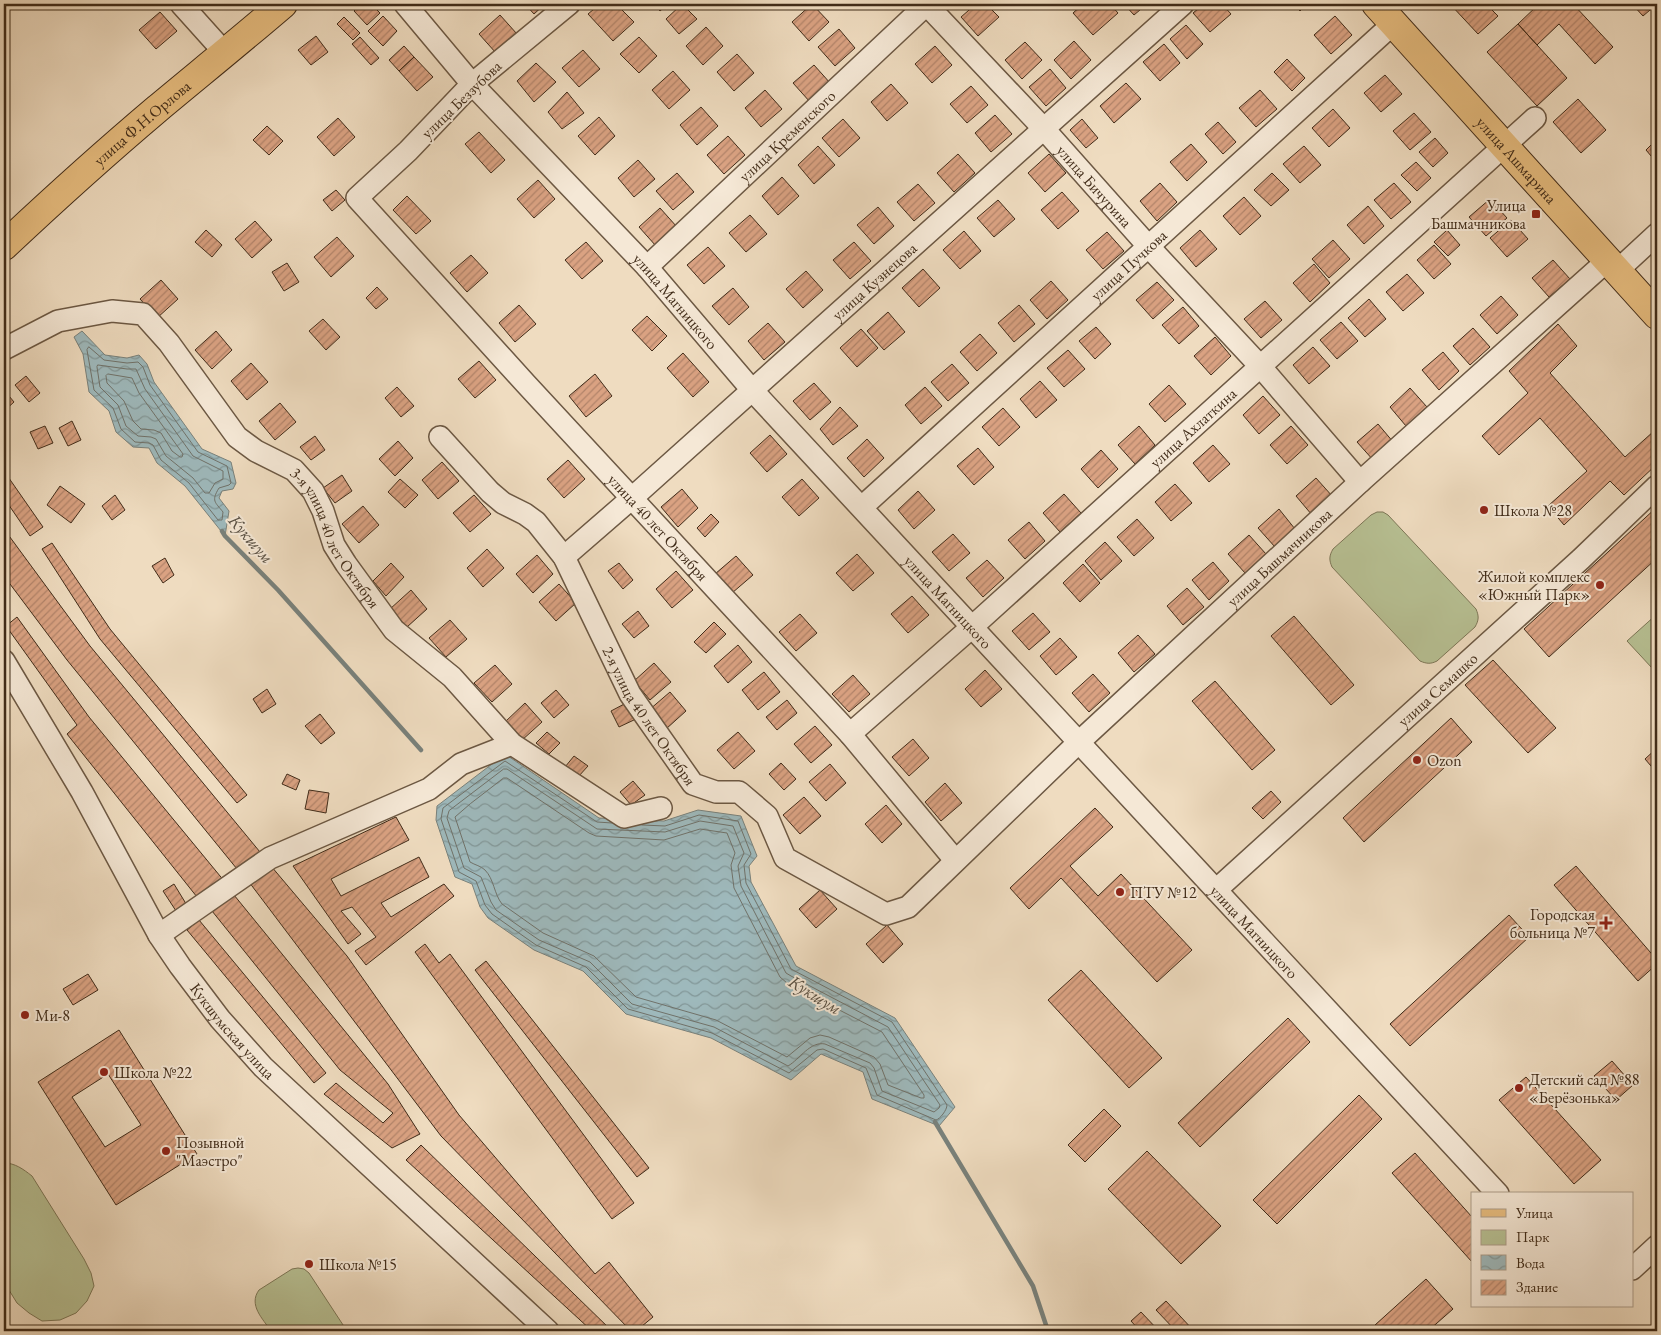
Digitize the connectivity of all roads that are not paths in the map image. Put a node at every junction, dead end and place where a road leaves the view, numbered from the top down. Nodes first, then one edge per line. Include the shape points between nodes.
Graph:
1 (181, 4) edge
2 (262, 4) edge
3 (283, 4) edge
4 (406, 4) edge
5 (569, 4) edge
6 (926, 4) edge
7 (1183, 4) edge
8 (1385, 14) edge
9 (216, 43) junction
10 (472, 84) junction
11 (1535, 118) dead end
12 (1044, 129) junction
13 (1504, 145) junction
14 (357, 198) joint
15 (4, 227) edge
16 (1657, 234) edge
17 (4, 246) edge
18 (1149, 247) junction
19 (1613, 265) junction
20 (647, 267) junction
21 (1657, 314) edge
22 (4, 349) edge
23 (1260, 366) junction
24 (752, 390) junction
25 (440, 437) dead end
26 (1360, 482) junction
27 (1657, 486) edge
28 (632, 498) junction
29 (862, 507) junction
30 (564, 557) junction
31 (972, 627) junction
32 (4, 661) edge
33 (850, 734) junction
34 (1079, 742) junction
35 (512, 744) junction
36 (661, 808) dead end
37 (955, 860) junction
38 (1216, 890) junction
39 (159, 934) junction
40 (1496, 1192) edge
41 (1657, 1246) edge
42 (1634, 1267) edge
43 (548, 1331) edge

1 - 9 street
2 - 9 main road, улица Ф.Н.Орлова
3 - 17 main road, улица Ф.Н.Орлова via 158,108
4 - 10 street, улица Магницкого
5 - 10 street, улица Беззубова
6 - 12 street, улица Бичурина
6 - 20 street, улица Кременского
7 - 12 street, улица Кузнецова
8 - 13 main road, улица Ашмарина
8 - 18 street, улица Пучкова
9 - 15 main road, улица Ф.Н.Орлова
10 - 14 street, улица Беззубова via 408,151
10 - 20 street, улица Магницкого
11 - 13 street, улица Ахлаткина
12 - 18 street, улица Бичурина
12 - 24 street, улица Кузнецова
13 - 19 main road, улица Ашмарина
13 - 23 street, улица Ахлаткина
14 - 28 street, улица 40 лет Октября
16 - 19 street, улица Башмачникова
18 - 23 street, улица Бичурина
18 - 29 street, улица Пучкова
19 - 21 main road, улица Ашмарина
19 - 26 street, улица Башмачникова
20 - 24 street, улица Магницкого
22 - 35 street, 3-я улица 40 лет Октября via 58,321 112,311 143,314 170,343 237,437 256,452 294,470 313,490 334,545 394,630 452,677
23 - 26 street, улица Бичурина
23 - 31 street, улица Ахлаткина
24 - 28 street, улица Кузнецова
24 - 29 street, улица Магницкого
25 - 30 street, 2-я улица 40 лет Октября via 490,492 536,522
26 - 34 street, улица Башмачникова
27 - 38 street, улица Семашко
28 - 30 street, улица Кузнецова
28 - 33 street, улица 40 лет Октября
29 - 31 street, улица Магницкого
30 - 37 street, 2-я улица 40 лет Октября via 630,694 693,784 716,792 739,792 767,816 785,858 886,914 908,907
31 - 33 street, улица Ахлаткина
31 - 34 street, улица Магницкого
32 - 39 street, Кукшумская улица via 82,792
33 - 37 street, улица 40 лет Октября
34 - 37 street, улица Башмачникова
34 - 38 street, улица Магницкого
35 - 36 street, 3-я улица 40 лет Октября via 624,817
35 - 39 street via 460,764 429,789 270,858
38 - 40 street, улица Магницкого
39 - 43 street, Кукшумская улица via 220,1019 263,1067
41 - 42 street

